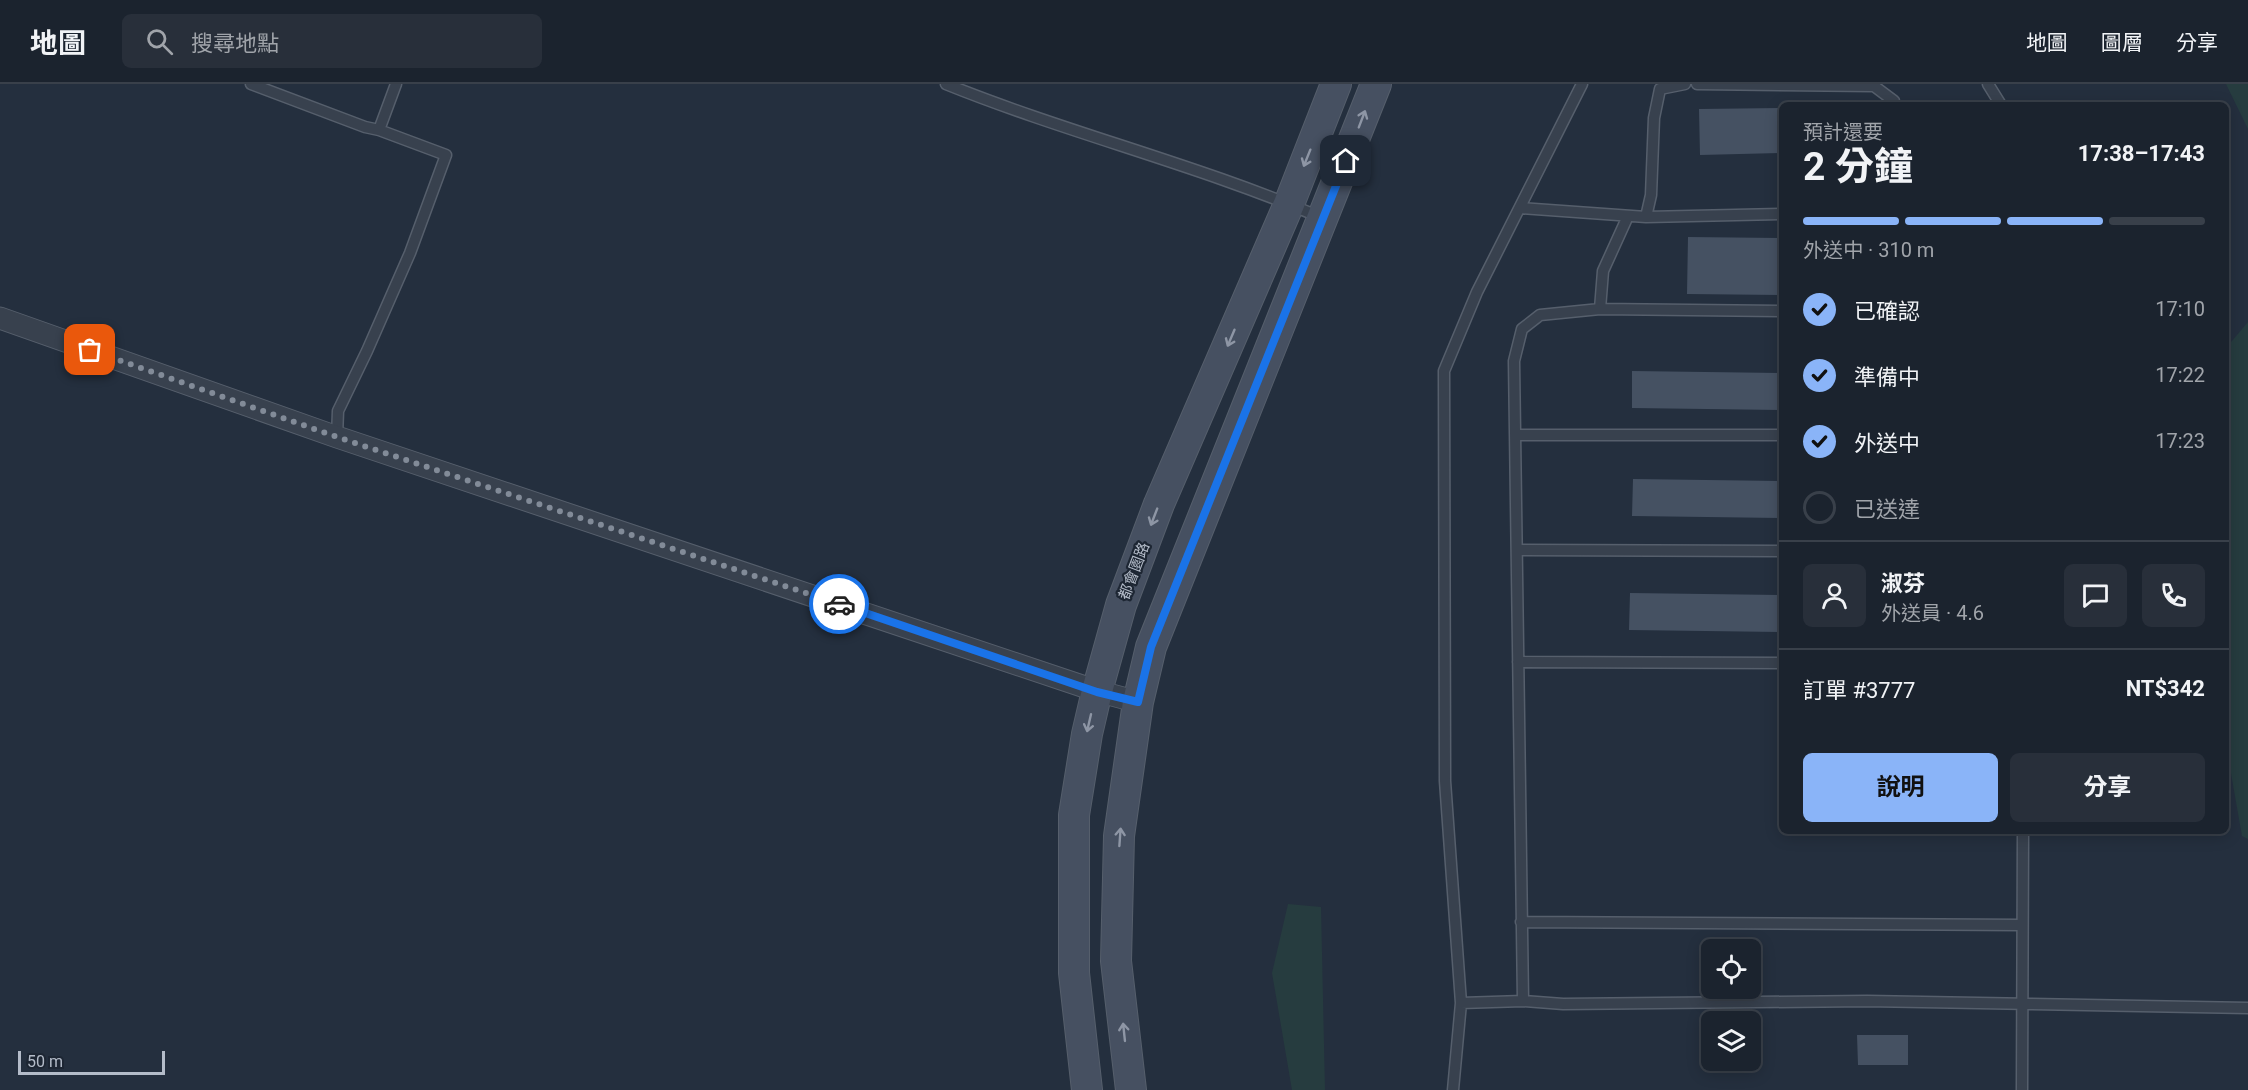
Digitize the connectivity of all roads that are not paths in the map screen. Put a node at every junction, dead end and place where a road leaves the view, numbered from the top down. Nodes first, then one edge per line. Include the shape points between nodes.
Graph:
1 (251, 84) edge
2 (396, 84) edge
3 (946, 84) edge
4 (1336, 84) edge
5 (1376, 84) edge
6 (1582, 84) edge
7 (1685, 84) edge
8 (1697, 84) edge
9 (1988, 84) edge
10 (1894, 102) edge
11 (1999, 102) edge
12 (379, 130) junction
13 (1288, 204) junction
14 (1520, 208) junction
15 (1779, 214) edge
16 (1628, 216) junction
17 (1646, 217) junction
18 (1323, 219) junction
19 (1600, 309) junction
20 (1779, 311) edge
21 (0, 318) edge
22 (1515, 435) junction
23 (1779, 435) edge
24 (337, 437) junction
25 (1517, 550) junction
26 (1779, 551) edge
27 (1518, 662) junction
28 (1779, 663) edge
29 (1097, 692) junction
30 (1138, 702) junction
31 (2023, 834) edge
32 (1521, 922) junction
33 (2022, 925) junction
34 (1523, 1001) junction
35 (1461, 1003) junction
36 (2022, 1003) junction
37 (2248, 1008) edge
38 (1087, 1090) edge
39 (1131, 1090) edge
40 (1453, 1090) edge
41 (2022, 1090) edge

1 - 12 lane
2 - 12 lane
3 - 13 lane
4 -> 13 street, 都會園路
18 -> 5 street
6 - 14 lane
7 - 17 lane via 1660,89 1654,118 1652,195
8 - 10 lane via 1874,86
9 - 11 lane
12 - 24 lane via 446,155 410,253 338,411
13 - 18 lane
13 -> 29 street, 都會園路 via 1159,504 1121,605
14 - 16 lane
14 - 35 lane via 1477,292 1444,371 1445,781
15 - 17 lane
16 - 17 lane
16 - 19 lane via 1603,271
18 - 30 street via 1155,636
19 - 20 lane
19 - 22 lane via 1540,315 1522,329 1514,361
21 - 24 street
22 - 23 lane
22 - 25 lane
24 - 29 street
25 - 26 lane
25 - 27 lane
27 - 28 lane
27 - 32 lane
29 - 30 street
29 -> 38 street, 都會園路 via 1074,815 1074,973
39 -> 30 street via 1116,962 1119,837
31 - 33 lane
32 - 33 lane
32 - 34 lane
33 - 36 lane
34 - 35 lane
34 - 36 lane
35 - 40 lane
36 - 37 lane
36 - 41 lane

